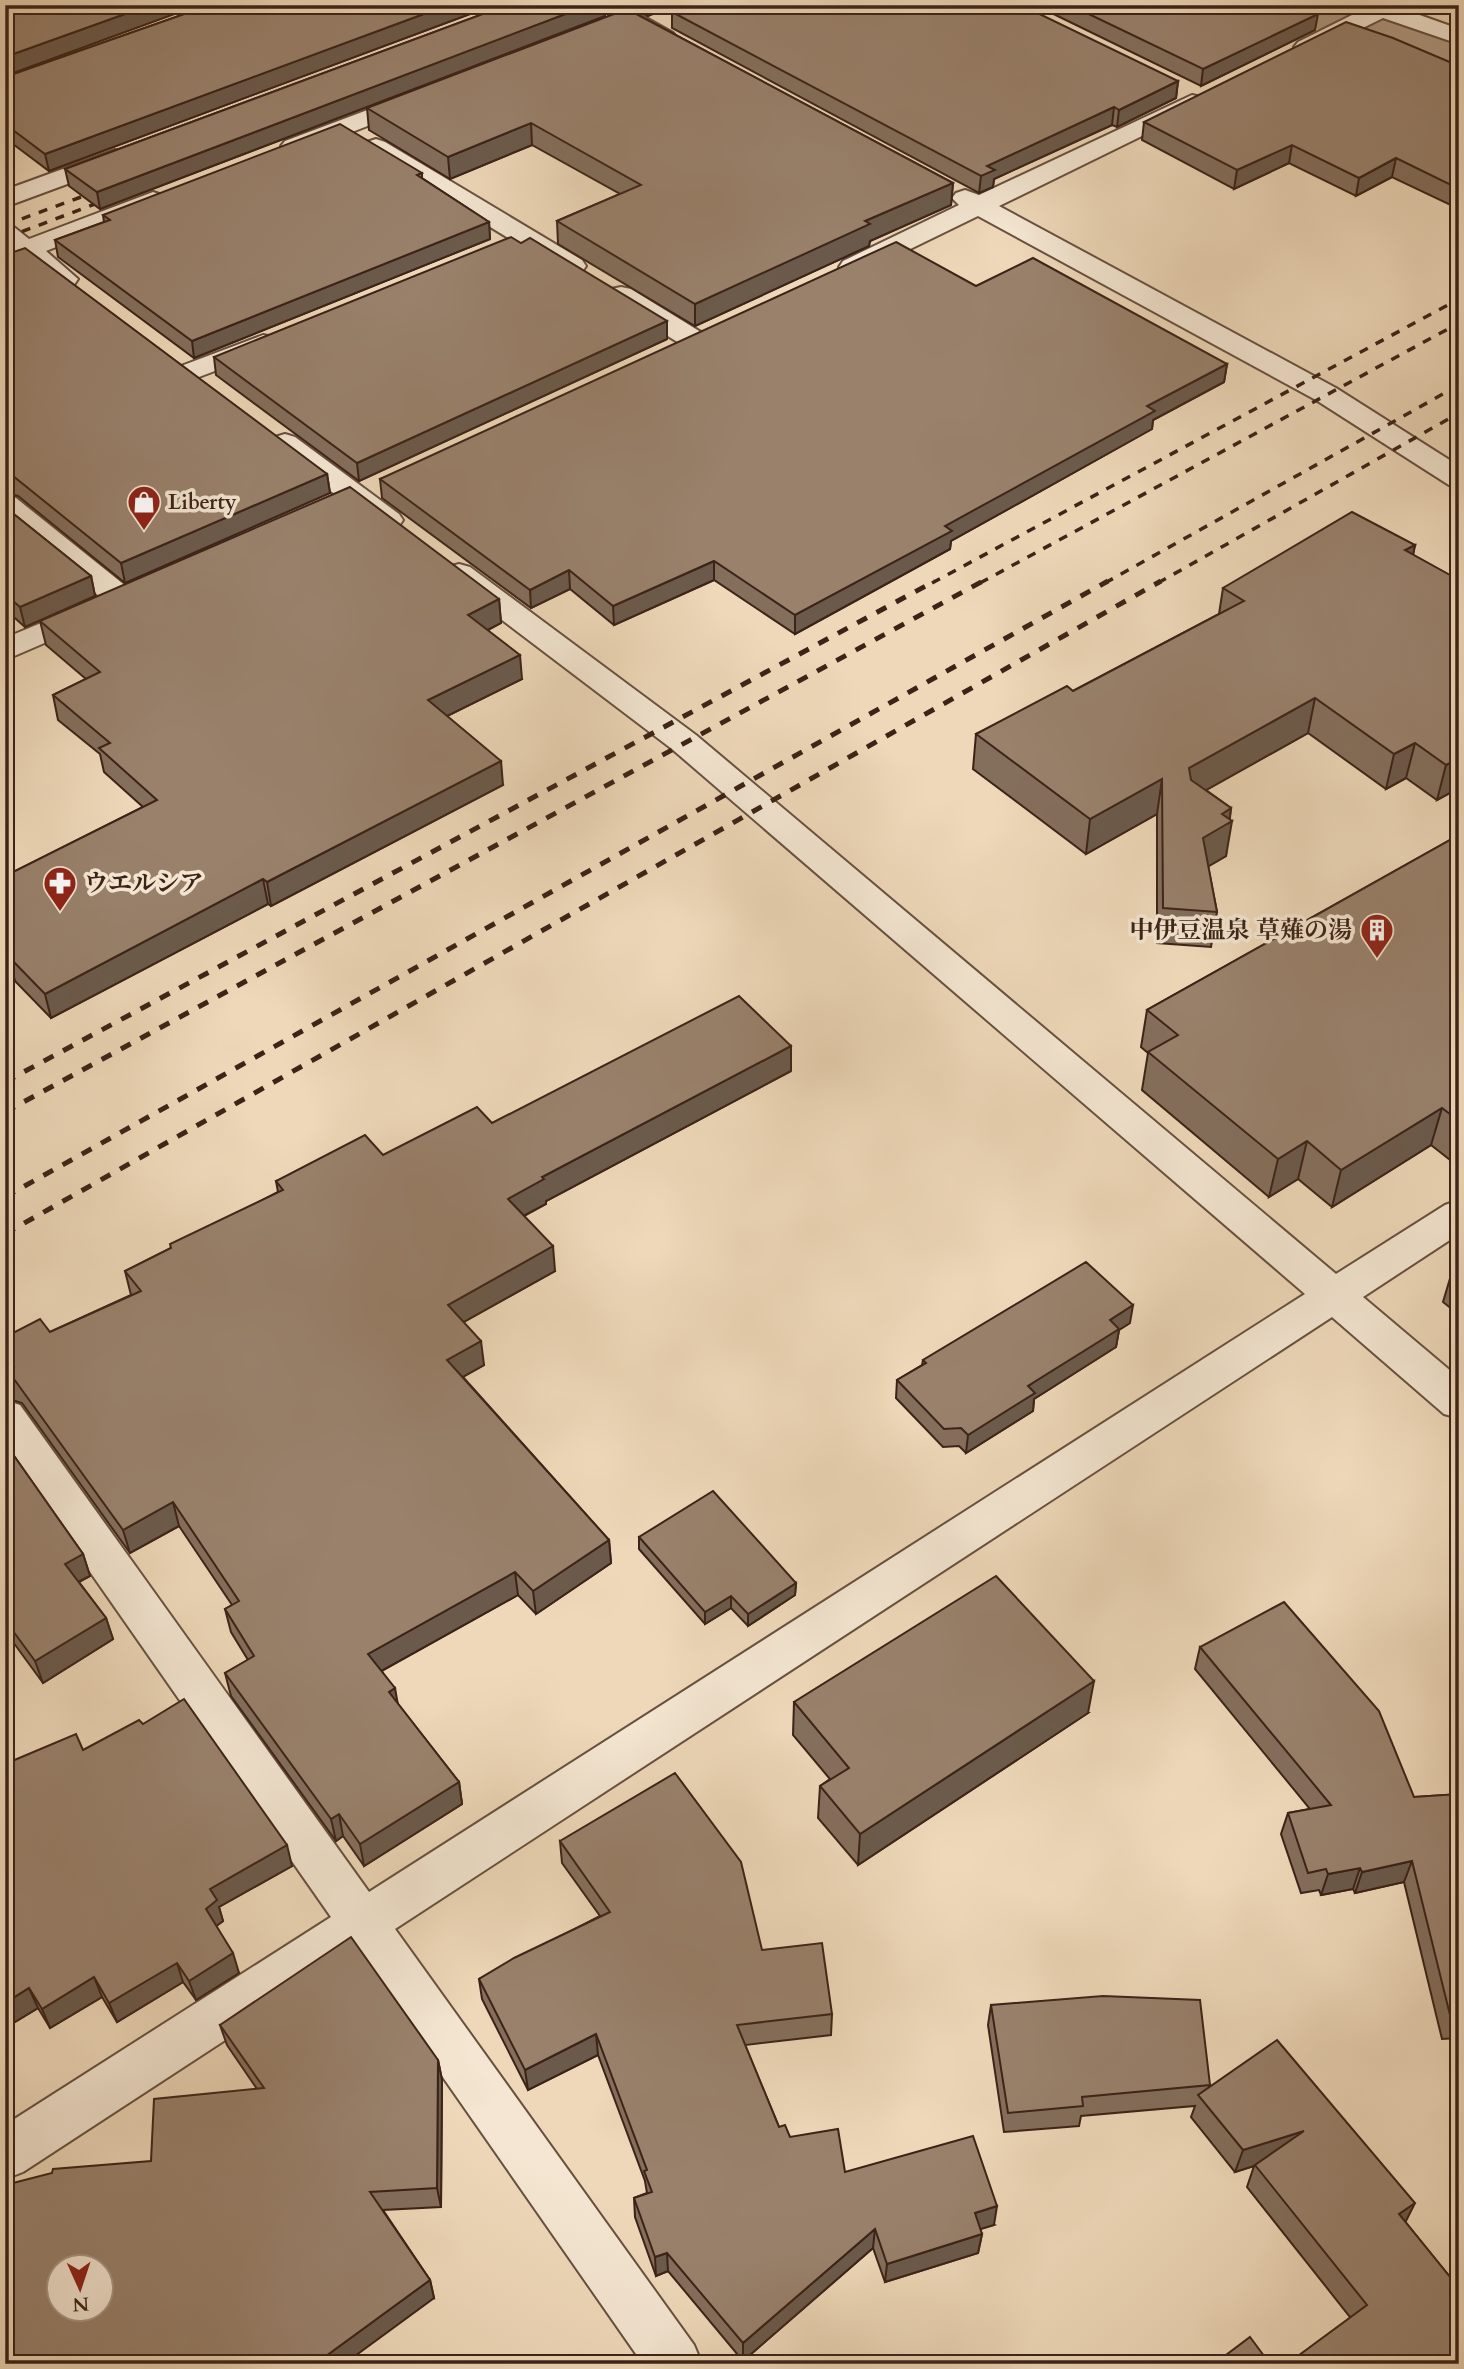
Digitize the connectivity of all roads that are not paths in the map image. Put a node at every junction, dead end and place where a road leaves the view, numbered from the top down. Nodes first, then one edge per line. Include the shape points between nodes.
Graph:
1 (1381, 7) edge
2 (604, 17) edge
3 (1308, 17) edge
4 (1342, 29) junction
5 (1459, 37) edge
6 (1366, 38) edge
7 (682, 47) edge
8 (1283, 58) edge
9 (1177, 86) dead end
10 (447, 87) edge
11 (343, 127) junction
12 (137, 150) edge
13 (267, 156) edge
14 (5, 168) edge
15 (946, 188) edge
16 (33, 189) junction
17 (178, 191) edge
18 (5, 199) edge
19 (982, 206) junction
20 (524, 237) junction
21 (12, 247) edge
22 (499, 247) edge
23 (832, 276) edge
24 (92, 299) edge
25 (293, 331) edge
26 (669, 351) edge
27 (191, 372) edge
28 (268, 430) edge
29 (1459, 479) edge
30 (5, 504) edge
31 (5, 650) edge
32 (1459, 1215) edge
33 (1334, 1294) junction
34 (1459, 1402) edge
35 (5, 1417) edge
36 (362, 1925) junction
37 (5, 2154) edge
38 (676, 2364) edge

1 - 4 street
1 - 5 street
2 - 7 street via 648,22
3 - 4 street
4 - 6 street
4 - 8 street
9 - 19 street via 1206,95
10 - 11 street
11 - 13 street
11 - 20 street
12 - 16 street
14 - 16 street
15 - 19 street
16 - 18 street
17 - 21 street
19 - 23 street
19 - 29 street via 1326,394
20 - 22 street
20 - 26 street via 598,281 707,334
21 - 24 street
25 - 27 street
28 - 33 street via 684,742
30 - 31 street via 133,592
32 - 33 street
33 - 34 street
33 - 36 street
35 - 36 street
36 - 37 street
36 - 38 street

